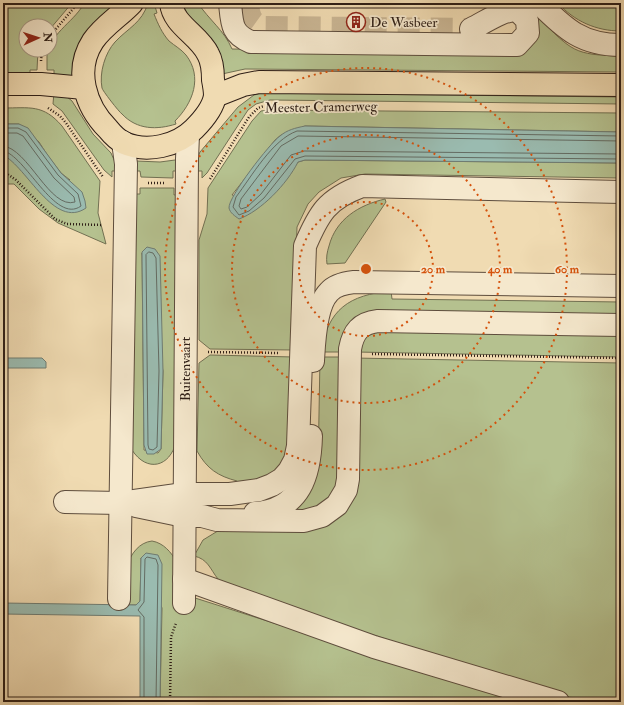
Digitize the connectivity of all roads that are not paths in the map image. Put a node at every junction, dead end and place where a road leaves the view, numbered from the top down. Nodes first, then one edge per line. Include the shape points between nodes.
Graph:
1 (132, 3) edge
2 (171, 3) edge
3 (230, 3) edge
4 (540, 3) edge
5 (471, 28) tunnel mouth
6 (621, 45) edge
7 (3, 84) edge
8 (621, 85) edge
9 (84, 88) junction
10 (215, 96) junction
11 (188, 135) junction
12 (123, 142) junction
13 (621, 192) edge
14 (621, 286) edge
15 (621, 325) edge
16 (184, 494) junction
17 (65, 502) dead end
18 (120, 503) junction
19 (193, 516) junction
20 (184, 579) junction
21 (119, 599) dead end
22 (184, 603) road end
23 (558, 702) edge

1 - 9 main road via 93,41 84,64
2 - 10 main road via 177,18 208,54
3 - 5 street via 232,25 241,38 251,42 517,45 528,33 527,20 517,10 505,10 489,21
4 - 6 street via 570,32 599,44
7 - 9 main road
8 - 10 main road, Meester Cramerweg via 259,82
9 - 12 main road via 92,109 103,124
10 - 11 main road via 204,119
11 - 12 main road via 163,146 137,146
11 - 16 street, Buitenvaart
12 - 18 street via 126,154
13 - 16 street via 362,186 342,193 326,206 304,246 298,446 295,460 282,479 259,490 230,494
14 - 19 street via 354,282 336,287 323,300 317,323 310,458 303,483 284,504 272,511
15 - 19 street via 371,322 360,327 352,339 348,479 346,490 337,505 322,516 304,521 217,520
16 - 18 street
16 - 19 street, Buitenvaart
17 - 18 street
18 - 19 street
18 - 21 street
19 - 20 street, Buitenvaart
20 - 22 street, Buitenvaart
20 - 23 street via 374,647

